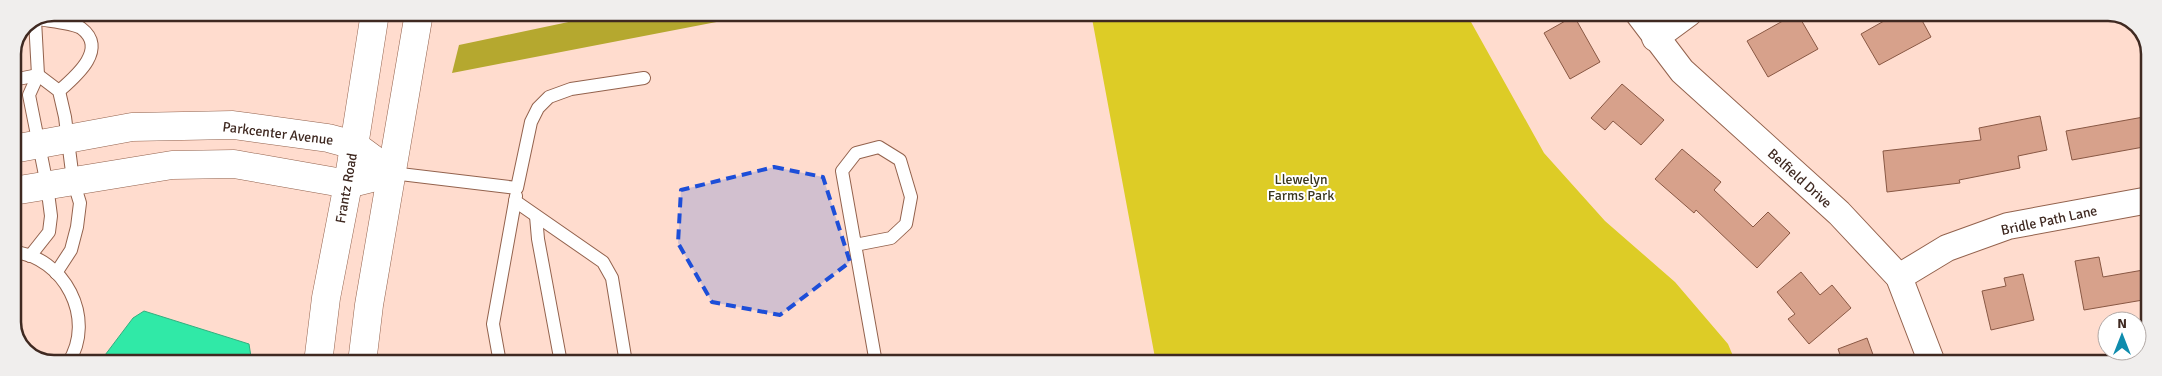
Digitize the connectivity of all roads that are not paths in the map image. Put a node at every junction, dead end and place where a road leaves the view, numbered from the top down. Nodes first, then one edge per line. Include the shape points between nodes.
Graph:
1 (52, 21) edge
2 (374, 21) edge
3 (418, 21) edge
4 (1644, 22) edge
5 (1677, 22) edge
6 (35, 27) edge
7 (1655, 38) junction
8 (38, 75) junction
9 (21, 78) edge
10 (644, 78) dead end
11 (59, 91) junction
12 (66, 139) junction
13 (354, 145) junction
14 (26, 147) edge
15 (392, 173) junction
16 (60, 182) junction
17 (348, 184) junction
18 (517, 188) junction
19 (21, 189) edge
20 (515, 201) junction
21 (2140, 202) edge
22 (536, 216) junction
23 (855, 245) junction
24 (21, 254) edge
25 (30, 256) junction
26 (56, 273) junction
27 (1899, 277) junction
28 (72, 354) edge
29 (319, 354) edge
30 (363, 354) edge
31 (498, 354) edge
32 (559, 354) edge
33 (625, 354) edge
34 (874, 354) edge
35 (1929, 355) edge

1 - 11 lane via 80,27 90,38 92,53 80,73
2 - 13 street, Frantz Road
3 - 15 street
4 - 7 street, Belfield Drive
5 - 7 street
6 - 8 lane
7 - 27 street, Belfield Drive via 1682,71 1839,213
8 - 9 lane
8 - 11 lane
8 - 14 lane via 29,94
10 - 18 lane via 571,89 549,97 531,122
11 - 12 lane
12 - 13 street, Parkcenter Avenue via 132,127 233,125 328,138
12 - 14 street, Parkcenter Avenue
12 - 16 lane
13 - 15 street, Parkcenter Avenue
13 - 17 street, Frantz Road
14 - 16 lane
15 - 17 street
15 - 18 lane
15 - 30 street
16 - 17 street via 172,165 234,164
16 - 19 street
16 - 25 lane via 48,232
16 - 26 lane via 80,203 71,250
17 - 29 street, Frantz Road via 326,298
18 - 20 lane
20 - 22 lane
20 - 31 lane via 493,324
21 - 27 street, Bridle Path Lane via 2008,226 1947,248
22 - 32 lane
22 - 33 lane via 603,262 612,278
23 - 23 lane via 842,171 856,153 879,147 900,160 911,197 906,224 892,238
23 - 34 lane
24 - 25 lane
25 - 26 lane
26 - 28 lane via 71,292 79,319
27 - 35 street, Belfield Drive

